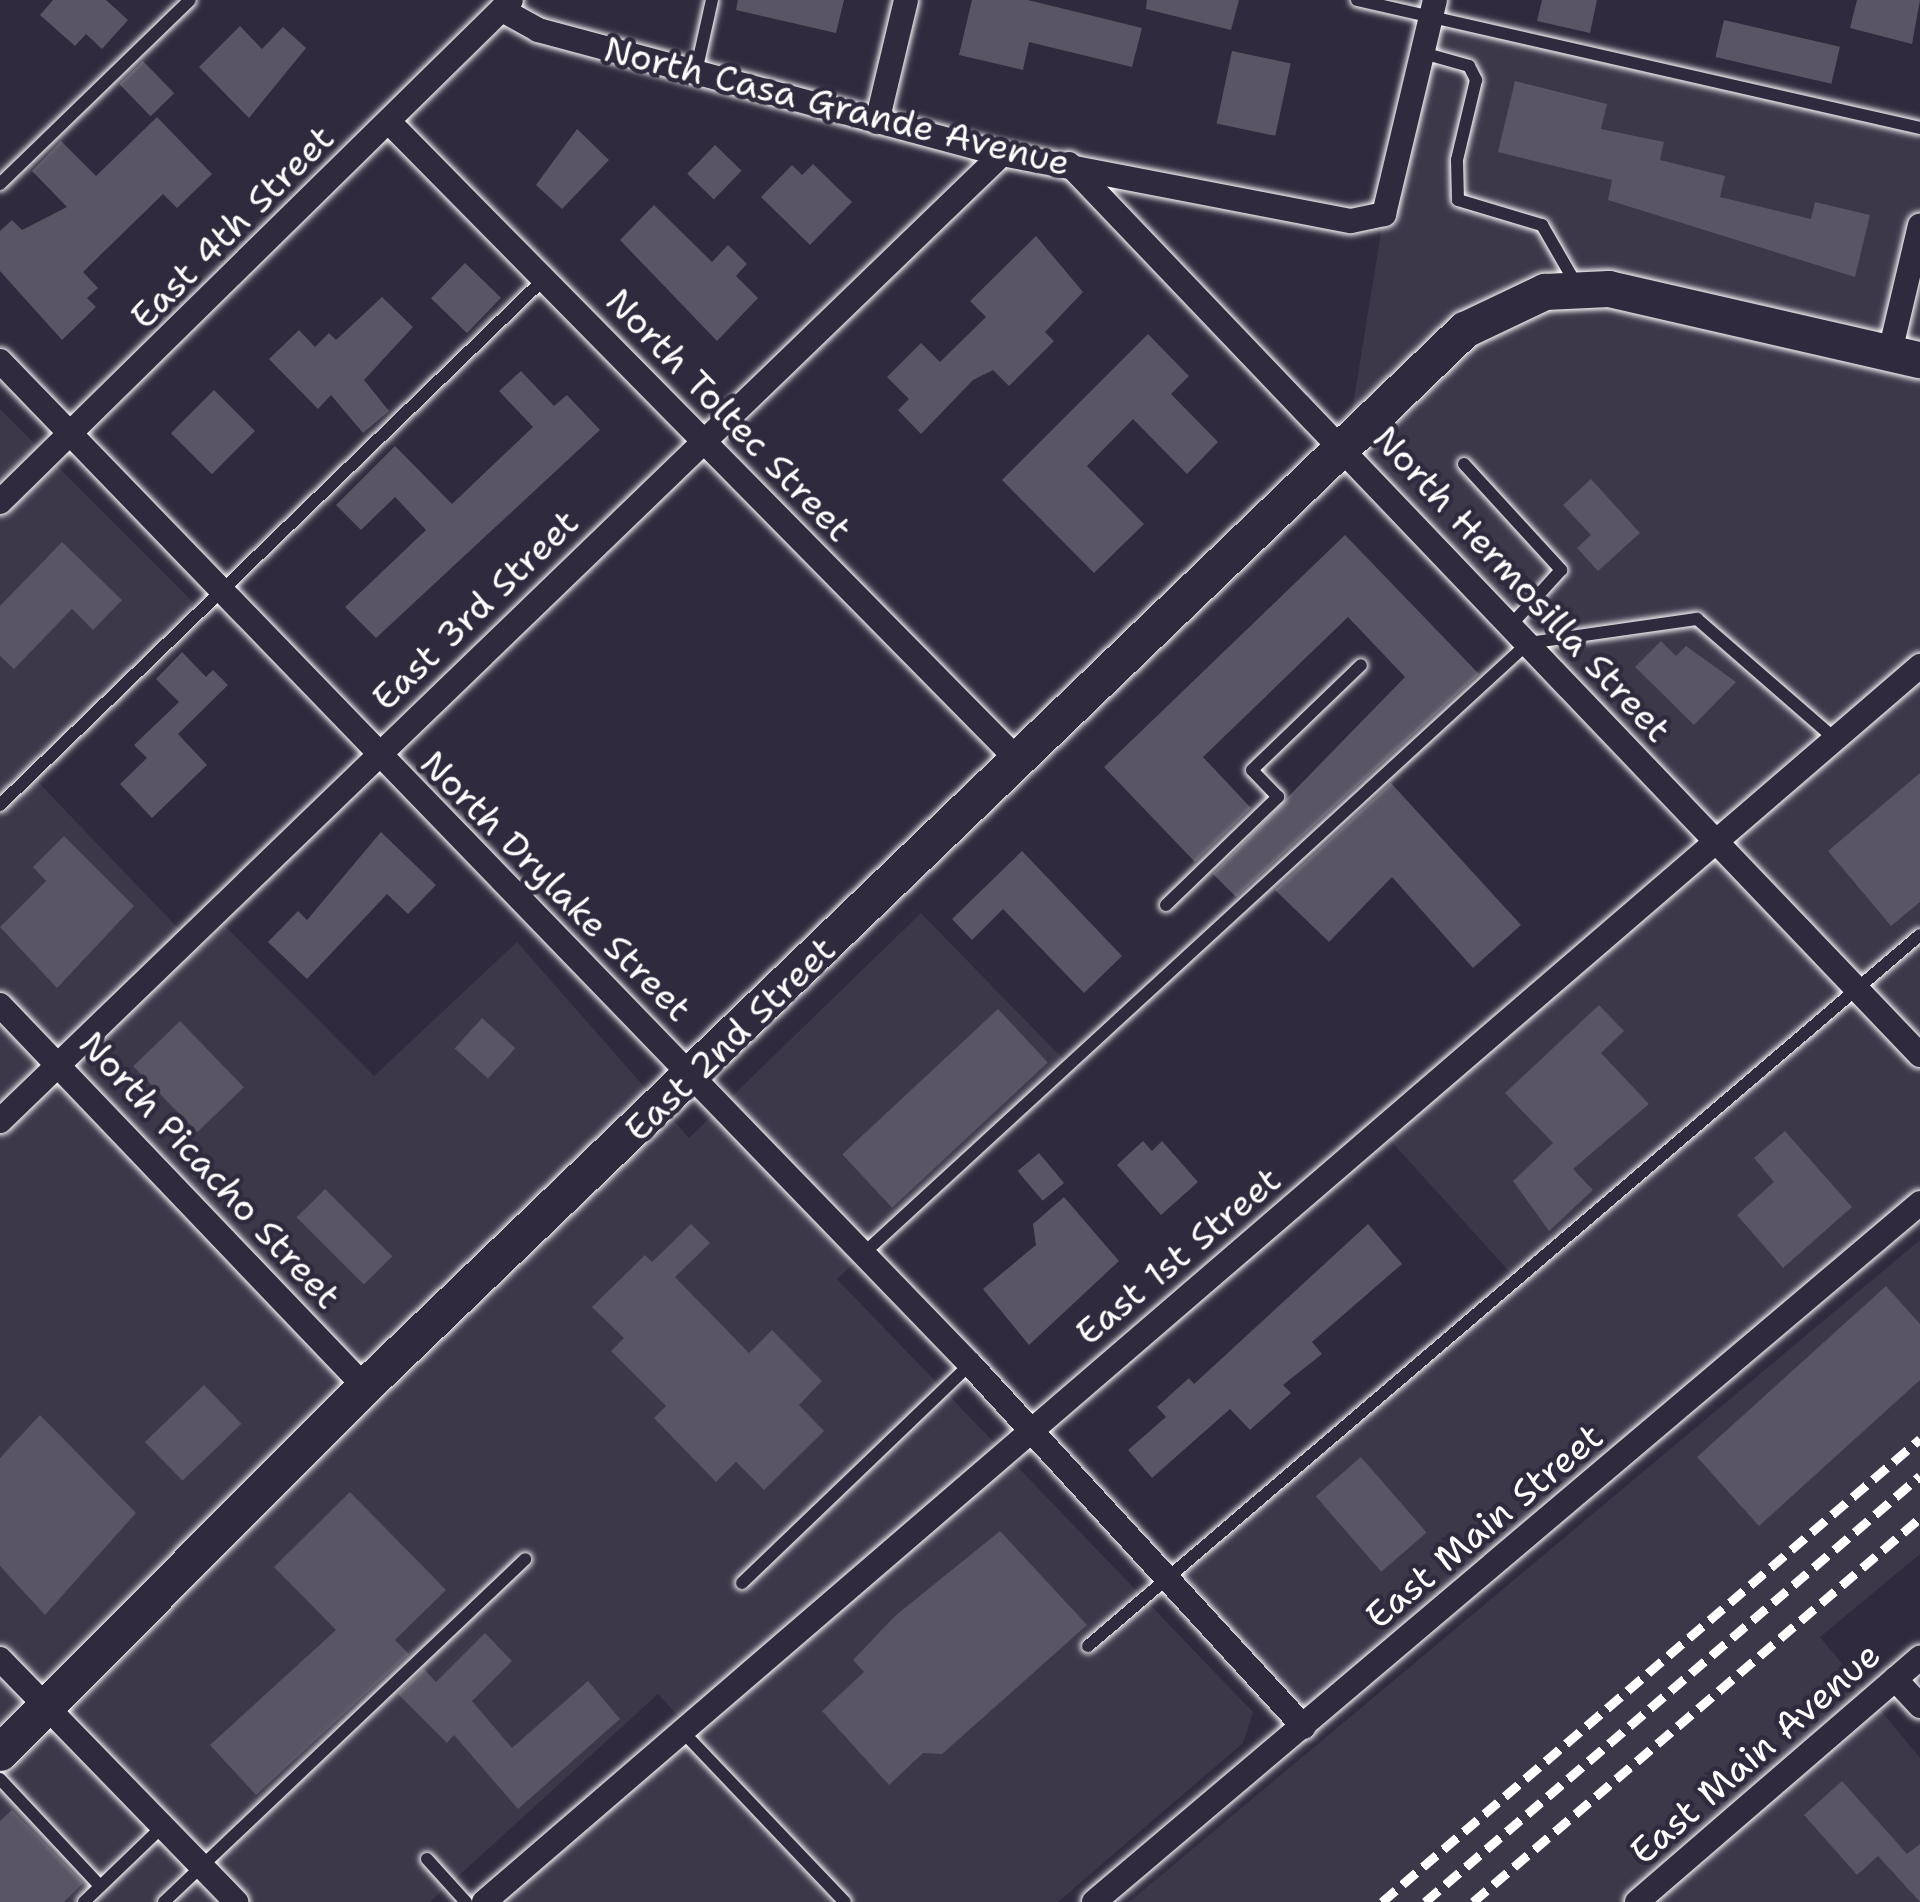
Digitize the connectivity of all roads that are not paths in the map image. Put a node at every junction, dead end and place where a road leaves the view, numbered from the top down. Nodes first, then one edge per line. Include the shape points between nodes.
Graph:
1 (190, 0) edge
2 (712, 0) edge
3 (906, 0) edge
4 (1357, 0) edge
5 (508, 6) edge
6 (1433, 8) edge
7 (1423, 53) junction
8 (695, 73) junction
9 (389, 122) junction
10 (877, 122) junction
11 (1920, 128) edge
12 (1002, 154) junction
13 (1069, 164) junction
14 (0, 184) edge
15 (1919, 236) edge
16 (544, 279) junction
17 (1580, 290) junction
18 (1905, 356) edge
19 (0, 362) edge
20 (72, 434) junction
21 (700, 440) junction
22 (1346, 448) junction
23 (1464, 464) dead end
24 (0, 502) edge
25 (221, 592) junction
26 (1520, 634) junction
27 (1361, 665) dead end
28 (1920, 666) edge
29 (1836, 740) junction
30 (376, 757) junction
31 (1017, 759) junction
32 (0, 805) edge
33 (1718, 845) junction
34 (1166, 905) dead end
35 (1920, 935) edge
36 (1856, 989) junction
37 (0, 1005) edge
38 (1920, 1055) edge
39 (61, 1063) junction
40 (694, 1076) junction
41 (0, 1121) edge
42 (1920, 1204) edge
43 (864, 1253) junction
44 (970, 1364) junction
45 (365, 1387) junction
46 (1030, 1428) junction
47 (526, 1558) dead end
48 (1167, 1578) junction
49 (742, 1583) dead end
50 (1088, 1646) dead end
51 (1920, 1658) edge
52 (0, 1659) edge
53 (1895, 1679) junction
54 (1920, 1706) edge
55 (48, 1709) junction
56 (1304, 1726) junction
57 (682, 1731) junction
58 (0, 1753) edge
59 (0, 1779) edge
60 (162, 1827) junction
61 (427, 1859) dead end
62 (201, 1866) junction
63 (100, 1886) junction
64 (84, 1902) edge
65 (164, 1902) edge
66 (236, 1902) edge
67 (466, 1902) edge
68 (484, 1902) edge
69 (845, 1902) edge
70 (1094, 1902) edge
71 (1637, 1902) edge

1 - 14 lane
2 - 8 lane
3 - 10 street
4 - 6 lane
5 - 8 street, North Casa Grande Avenue via 538,30
5 - 9 street, East 4th Street
6 - 7 street
6 - 11 lane
7 - 13 street, North Casa Grande Avenue via 1384,214 1351,220
7 - 17 lane via 1469,66 1476,80 1457,160 1458,200 1542,226
8 - 10 street, North Casa Grande Avenue
9 - 16 street, North Toltec Street
9 - 20 street, East 4th Street
10 - 12 street, North Casa Grande Avenue
12 - 13 street, North Casa Grande Avenue
12 - 21 street, East 3rd Street
13 - 22 street, North Hermosilla Street
15 - 18 street
16 - 21 street, North Toltec Street
16 - 25 lane
17 - 18 main road via 1609,289
17 - 22 main road, East 2nd Street via 1545,292 1465,330
19 - 20 street, North Drylake Street
20 - 24 street, East 4th Street
20 - 25 street, North Drylake Street
21 - 30 street, East 3rd Street
21 - 31 street, North Toltec Street
22 - 26 street, North Hermosilla Street
22 - 31 main road, East 2nd Street
23 - 26 lane via 1561,570
25 - 30 street, North Drylake Street
25 - 32 lane
26 - 29 lane via 1697,619
26 - 33 street, North Hermosilla Street
26 - 43 lane
27 - 34 lane via 1252,770 1278,797
28 - 29 street, East 1st Street
29 - 33 street, East 1st Street
30 - 39 street, East 3rd Street
30 - 40 street, North Drylake Street
31 - 40 main road, East 2nd Street
33 - 36 street, North Hermosilla Street
33 - 46 street, East 1st Street
35 - 36 lane
36 - 38 street, North Hermosilla Street
36 - 48 lane
37 - 39 street, North Picacho Street
39 - 41 street, East 3rd Street
39 - 45 street, North Picacho Street
40 - 43 street, North Drylake Street
40 - 45 main road, East 2nd Street
42 - 56 street, East Main Street
43 - 44 street, North Drylake Street
44 - 46 street, North Drylake Street
44 - 49 lane
45 - 55 main road, East 2nd Street
46 - 48 street, North Drylake Street
46 - 57 street, East 1st Street
47 - 62 lane
48 - 50 lane
48 - 56 street, North Drylake Street
51 - 53 street, East Main Avenue
52 - 55 street
53 - 54 street
53 - 71 street, East Main Avenue
55 - 58 main road, East 2nd Street
55 - 60 street
56 - 70 street, East Main Street
57 - 68 street, East 1st Street
57 - 69 lane
59 - 63 lane
60 - 62 street
60 - 63 lane
61 - 67 lane
62 - 65 lane
62 - 66 street
63 - 64 lane

